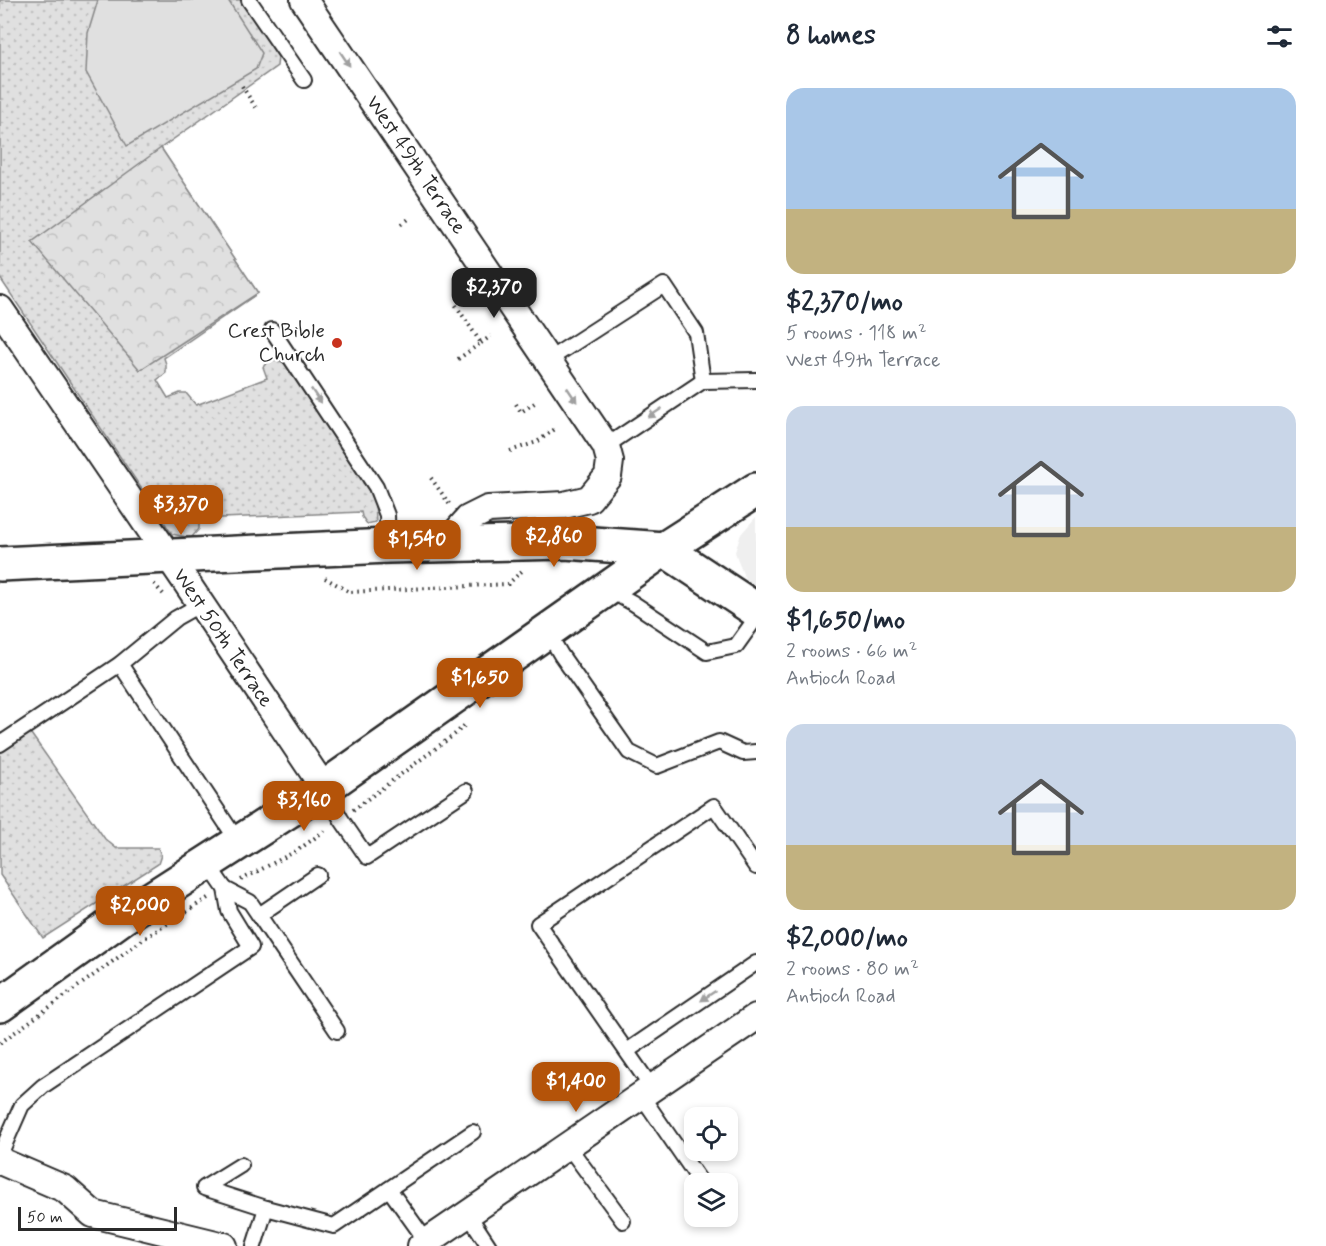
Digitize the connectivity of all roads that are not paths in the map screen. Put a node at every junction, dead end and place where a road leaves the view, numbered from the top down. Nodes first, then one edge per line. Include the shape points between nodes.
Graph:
1 (249, 0) edge
2 (315, 4) edge
3 (304, 80) dead end
4 (0, 309) edge
5 (272, 330) dead end
6 (548, 360) junction
7 (756, 380) edge
8 (703, 381) junction
9 (606, 446) junction
10 (756, 490) edge
11 (445, 545) junction
12 (388, 546) junction
13 (664, 549) junction
14 (0, 564) edge
15 (169, 574) junction
16 (608, 589) junction
17 (201, 604) junction
18 (756, 610) edge
19 (756, 618) edge
20 (547, 631) junction
21 (120, 664) junction
22 (0, 744) edge
23 (756, 752) edge
24 (324, 788) junction
25 (466, 791) dead end
26 (239, 843) junction
27 (756, 867) edge
28 (318, 875) dead end
29 (216, 876) junction
30 (259, 915) junction
31 (756, 963) edge
32 (0, 1005) edge
33 (756, 1017) edge
34 (338, 1031) dead end
35 (627, 1051) junction
36 (647, 1091) junction
37 (473, 1132) dead end
38 (568, 1146) junction
39 (0, 1155) edge
40 (0, 1161) edge
41 (241, 1165) dead end
42 (695, 1173) edge
43 (389, 1189) junction
44 (266, 1208) junction
45 (468, 1214) junction
46 (623, 1221) dead end
47 (424, 1244) edge
48 (224, 1246) edge
49 (254, 1246) edge
50 (489, 1246) edge

1 - 3 lane
2 -> 6 street, West 49th Terrace
4 - 15 street, West 50th Terrace
5 -> 12 lane via 376,487 387,515
6 - 8 lane via 664,285 696,333
6 -> 9 street, West 49th Terrace
7 - 8 lane
8 -> 9 lane
9 - 11 street, West 49th Terrace via 608,476 589,499 564,505 488,509 468,519
10 - 13 main road
11 - 12 main road
11 - 13 main road via 565,542
12 - 15 main road
13 - 16 main road
13 - 18 main road
14 - 15 main road
15 - 17 street, West 50th Terrace
16 - 19 lane via 706,652 736,646
16 - 20 main road
17 - 21 lane via 176,618
17 - 24 street, West 50th Terrace
20 - 23 lane via 628,752 657,766 719,742 743,753
20 - 24 main road
21 - 22 lane
21 - 26 lane
24 - 25 lane via 367,858
24 - 26 main road
26 - 29 main road
27 - 35 lane via 714,807 538,924
28 - 30 lane
29 - 30 lane via 250,902
29 - 32 main road via 123,917
29 - 39 lane via 229,911 251,947 43,1086 22,1105
30 - 34 lane
31 -> 35 lane
33 - 36 street
35 - 36 lane
36 - 38 street
36 - 42 lane
37 - 43 lane
38 - 45 street
38 - 46 lane
40 - 48 street via 65,1189 93,1214
41 - 44 lane via 204,1188
43 - 44 lane via 334,1226
43 - 47 lane
44 - 49 lane
45 - 47 street
45 - 50 lane

